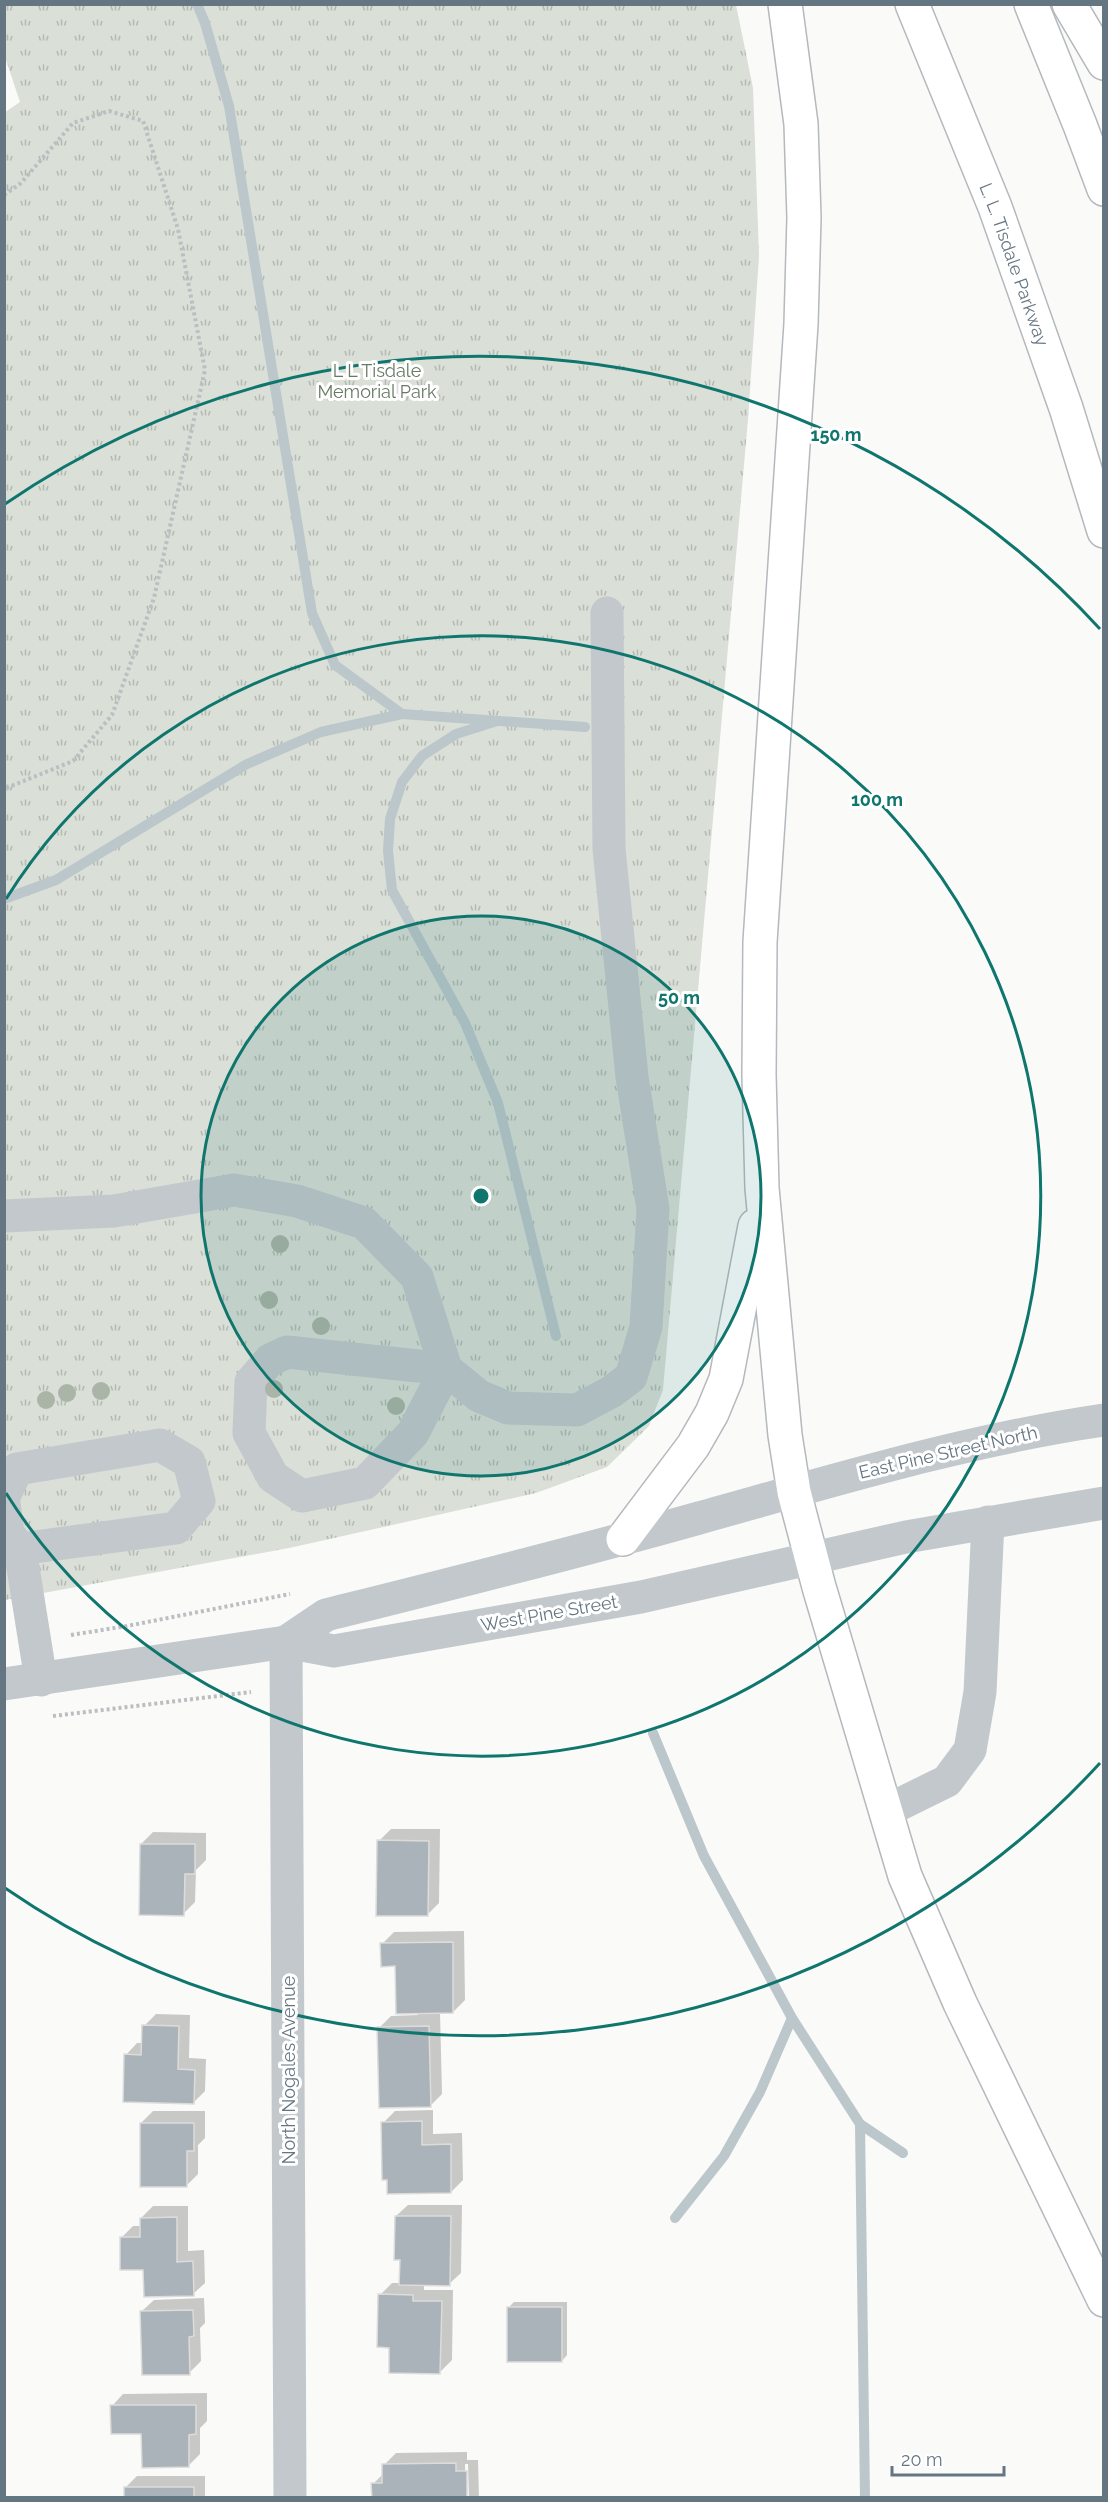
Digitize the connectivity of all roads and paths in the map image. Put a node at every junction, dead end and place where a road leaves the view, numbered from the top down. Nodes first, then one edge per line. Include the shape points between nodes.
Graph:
1 (784, 4) edge
2 (912, 4) edge
3 (1031, 4) edge
4 (1070, 4) edge
5 (1104, 63) edge
6 (1104, 189) edge
7 (4, 195) edge
8 (1104, 531) edge
9 (607, 613) dead end
10 (4, 789) edge
11 (762, 1188) junction
12 (7, 1219) edge
13 (446, 1369) junction
14 (1104, 1420) edge
15 (794, 1492) junction
16 (4, 1496) edge
17 (4, 1503) edge
18 (1104, 1503) edge
19 (988, 1522) junction
20 (623, 1539) junction
21 (20, 1549) junction
22 (811, 1559) junction
23 (286, 1642) junction
24 (41, 1680) junction
25 (4, 1684) edge
26 (286, 1687) junction
27 (50, 1716) dead end
28 (886, 1811) junction
29 (1104, 2300) edge
30 (290, 2498) edge

1 - 11 highway via 801,124 804,218 801,324 760,942
2 - 8 highway, L. L. Tisdale Parkway via 995,207 1066,408
3 - 6 highway
4 - 5 highway
7 - 10 path via 21,183 73,123 109,111 143,121 178,230 205,370 154,598 112,715 73,761
9 - 13 street via 609,849 632,1077 653,1209 646,1327 631,1377 577,1410 508,1408 479,1396
11 - 15 highway
11 - 20 highway via 726,1378 693,1446
12 - 13 street via 114,1211 234,1190 297,1201 364,1223 417,1277
13 - 13 street via 413,1433 365,1484 302,1496 273,1477 249,1433 250,1382 270,1360 287,1352
14 - 15 street, East Pine Street North via 986,1441
15 - 20 street, West Pine Street
15 - 22 highway
16 - 21 street via 17,1469 160,1445 189,1462 199,1501 176,1528
17 - 21 street via 8,1533
18 - 19 street
19 - 22 street
19 - 28 street via 980,1692 970,1750 948,1781
20 - 23 street, West Pine Street via 326,1615
21 - 24 street
22 - 23 street, West Pine Street via 641,1596 334,1651
22 - 28 highway
23 - 24 street, West Pine Street
23 - 26 street, North Nogales Avenue
24 - 25 street, West Pine Street
26 - 27 path
26 - 30 street, North Nogales Avenue
28 - 29 highway via 905,1876 960,2003

